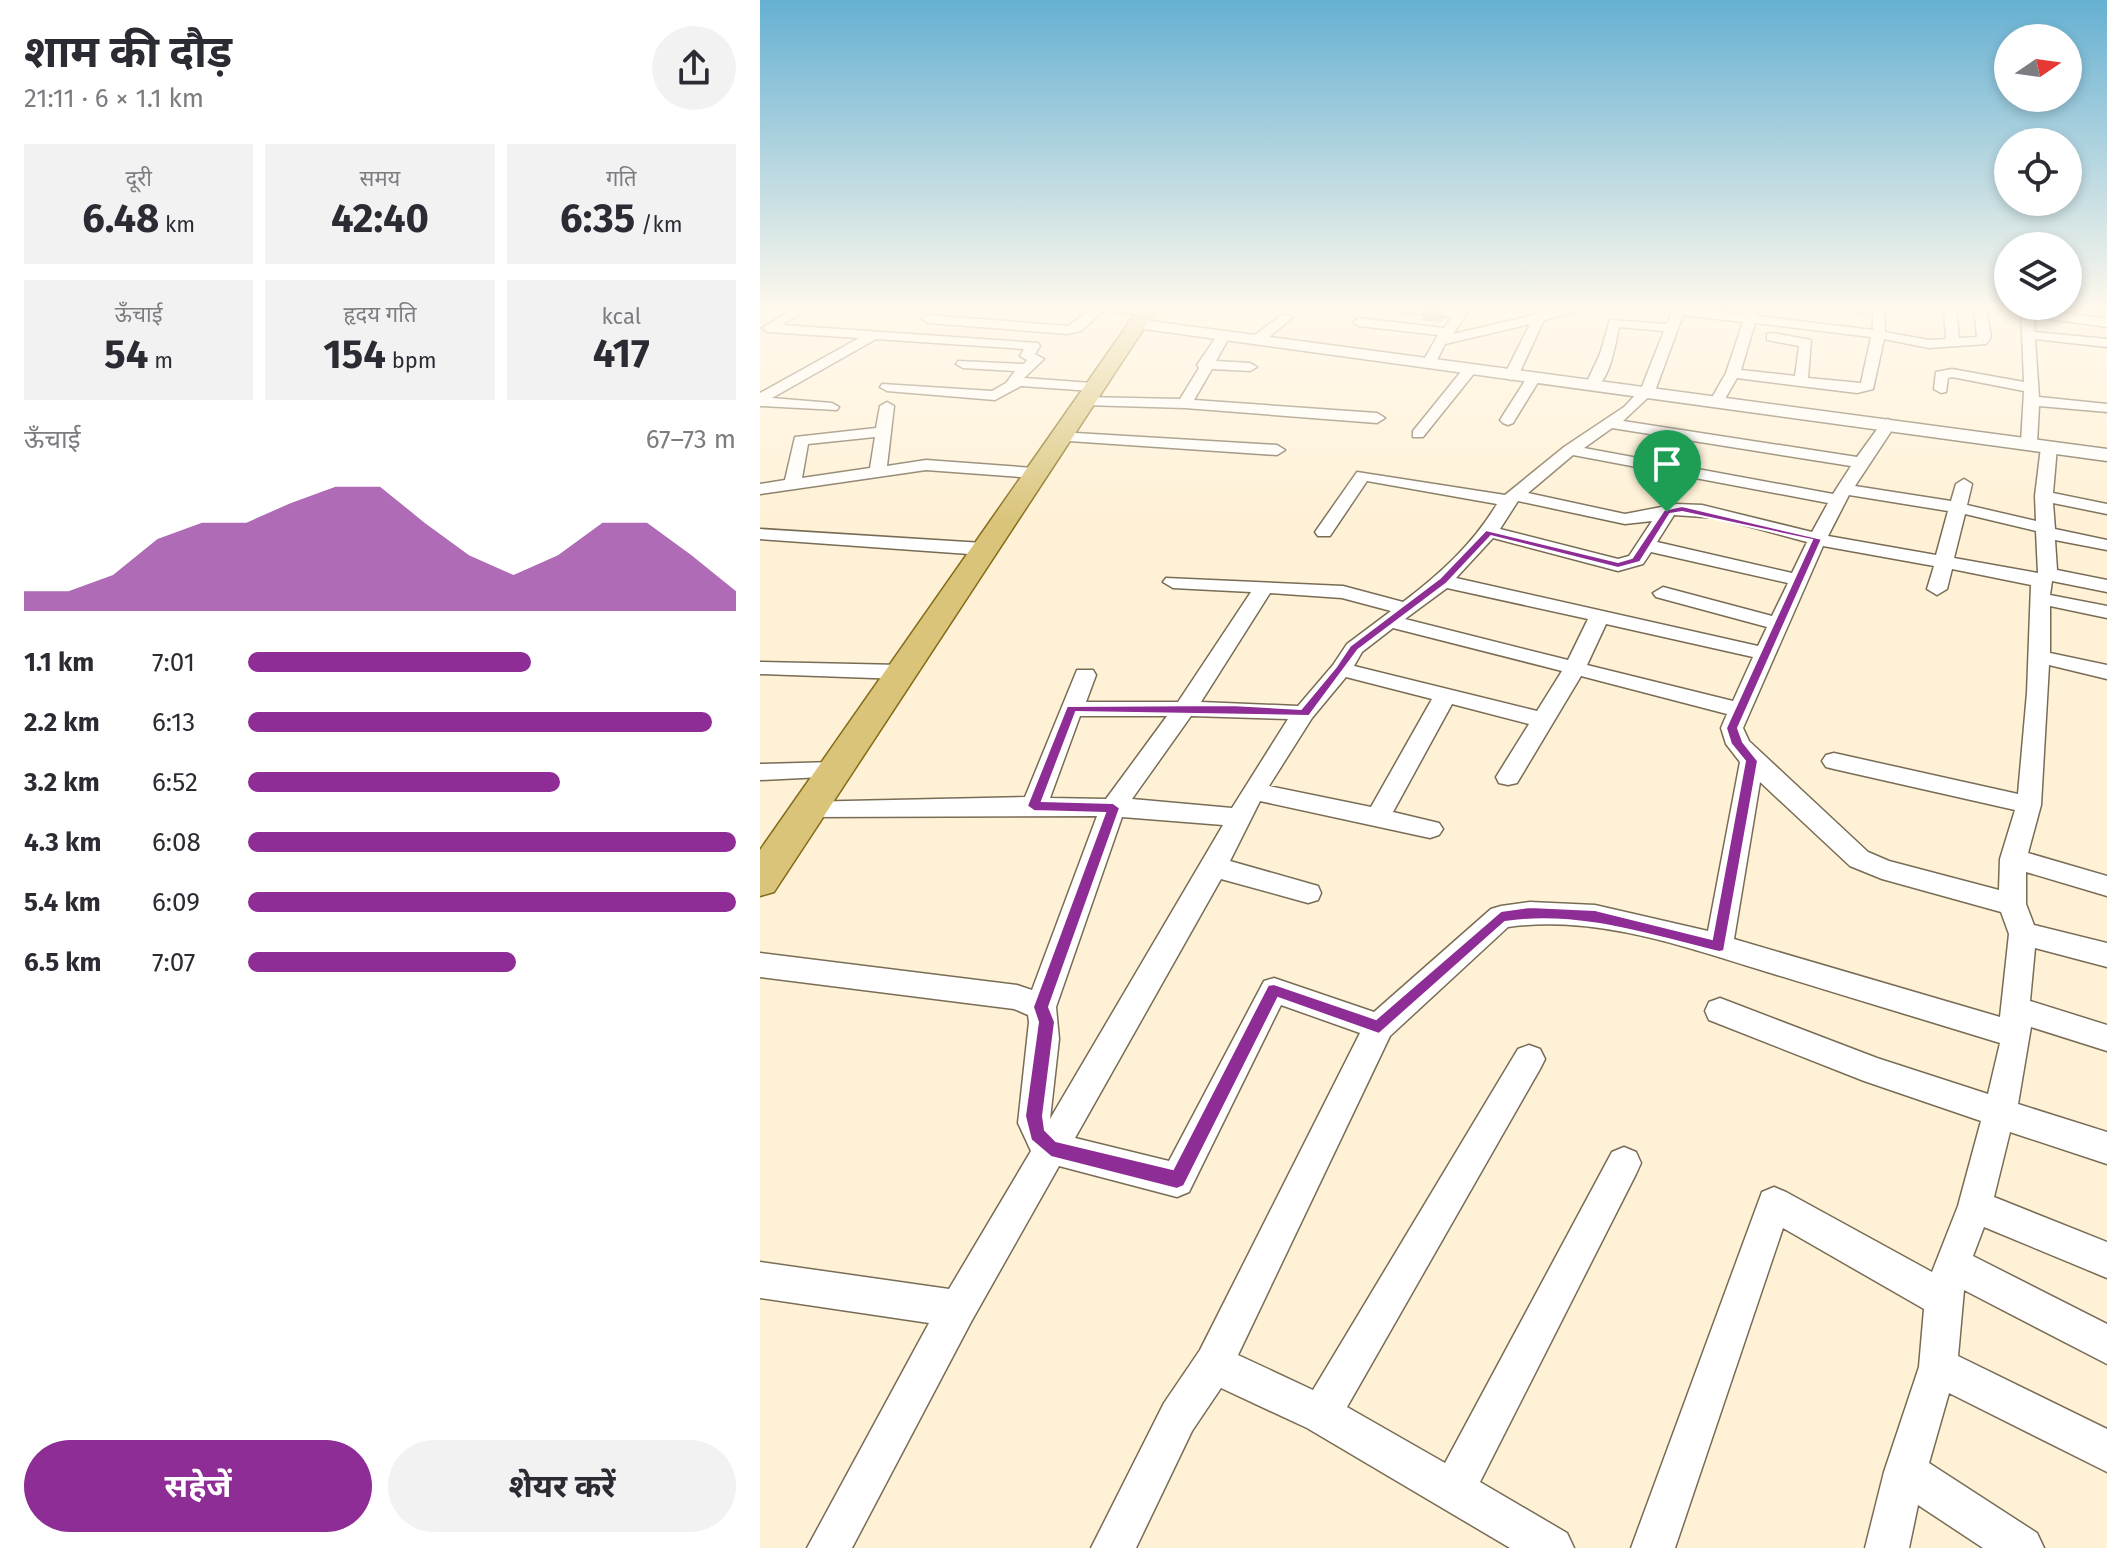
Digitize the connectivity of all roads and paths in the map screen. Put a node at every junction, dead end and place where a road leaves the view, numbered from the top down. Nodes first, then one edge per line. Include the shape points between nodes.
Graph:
1 (775, 379) edge
2 (798, 379) edge
3 (1014, 379) edge
4 (1098, 379) edge
5 (1197, 379) edge
6 (1462, 379) edge
7 (1533, 379) edge
8 (1535, 379) edge
9 (1595, 379) edge
10 (1652, 379) edge
11 (1729, 379) edge
12 (1784, 379) edge
13 (1869, 379) edge
14 (1941, 379) edge
15 (1975, 379) edge
16 (2031, 379) edge
17 (1799, 381) joint
18 (793, 382) junction
19 (1018, 382) junction
20 (1592, 386) junction
21 (887, 387) dead end
22 (1941, 389) dead end
23 (1648, 391) junction
24 (1088, 394) junction
25 (2031, 394) junction
26 (760, 400) edge
27 (1717, 401) junction
28 (1185, 404) junction
29 (887, 406) dead end
30 (832, 407) dead end
31 (2107, 408) edge
32 (1377, 418) dead end
33 (1508, 420) dead end
34 (1607, 423) junction
35 (1888, 424) junction
36 (881, 432) junction
37 (1418, 434) dead end
38 (1059, 437) junction
39 (2039, 445) junction
40 (1277, 450) dead end
41 (1570, 450) junction
42 (2107, 455) edge
43 (1863, 463) junction
44 (878, 470) junction
45 (1034, 473) junction
46 (1964, 484) dead end
47 (792, 485) junction
48 (760, 489) edge
49 (1841, 494) junction
50 (2044, 496) junction
51 (1512, 498) junction
52 (1956, 507) junction
53 (2107, 509) edge
54 (1667, 512) junction
55 (2044, 530) junction
56 (1324, 532) dead end
57 (1489, 532) junction
58 (760, 534) edge
59 (1817, 539) junction
60 (1646, 545) junction
61 (2107, 545) edge
62 (983, 549) junction
63 (1945, 560) junction
64 (1800, 580) junction
65 (1443, 581) junction
66 (1173, 582) dead end
67 (2044, 585) junction
68 (2107, 586) edge
69 (1264, 587) junction
70 (1937, 589) dead end
71 (1663, 593) dead end
72 (2107, 612) edge
73 (1399, 615) junction
74 (1600, 616) junction
75 (1780, 624) junction
76 (1766, 654) junction
77 (2040, 657) junction
78 (760, 668) edge
79 (1341, 669) junction
80 (1574, 670) junction
81 (901, 672) junction
82 (2107, 672) edge
83 (1085, 675) dead end
84 (1445, 696) junction
85 (1072, 709) junction
86 (1183, 709) junction
87 (1740, 710) junction
88 (1304, 713) junction
89 (1543, 720) junction
90 (1752, 761) junction
91 (1834, 761) dead end
92 (835, 770) junction
93 (760, 772) edge
94 (1508, 777) dead end
95 (1253, 791) junction
96 (2029, 805) junction
97 (1034, 806) junction
98 (810, 808) junction
99 (1113, 808) junction
100 (1239, 818) junction
101 (1377, 818) junction
102 (1430, 829) dead end
103 (2013, 859) junction
104 (1214, 867) junction
105 (760, 881) edge
106 (2107, 886) edge
107 (1308, 893) dead end
108 (2012, 904) junction
109 (2023, 934) junction
110 (1719, 946) junction
111 (2107, 955) edge
112 (760, 965) edge
113 (1041, 1007) junction
114 (1720, 1011) dead end
115 (2015, 1022) junction
116 (1379, 1027) junction
117 (2107, 1038) edge
118 (1529, 1059) dead end
119 (2000, 1113) junction
120 (1051, 1148) junction
121 (2107, 1148) edge
122 (1624, 1163) dead end
123 (1975, 1206) junction
124 (2107, 1260) edge
125 (760, 1280) edge
126 (1948, 1282) junction
127 (958, 1309) junction
128 (2107, 1345) edge
129 (1214, 1364) junction
130 (1938, 1367) junction
131 (1321, 1414) junction
132 (2107, 1451) edge
133 (1905, 1472) junction
134 (1453, 1491) junction
135 (829, 1548) edge
136 (1113, 1548) edge
137 (1552, 1548) edge
138 (1653, 1548) edge
139 (1887, 1548) edge
140 (2022, 1548) edge

1 - 18 street
2 - 18 street
3 - 19 street
4 - 24 main road
5 - 28 street
6 - 37 street
7 - 33 street
8 - 20 street
9 - 20 street
10 - 23 street
11 - 27 street
12 - 17 street
13 - 17 street via 1868,386 1847,388
14 - 22 street
15 - 25 street
16 - 25 street
18 - 26 street
19 - 21 street via 995,396
19 - 24 street
20 - 23 street
23 - 27 street
23 - 34 street
24 - 28 street
24 - 38 main road
25 - 31 street
25 - 39 street
26 - 30 street
27 - 35 street
28 - 32 street
29 - 36 street
34 - 41 street
34 - 43 street
35 - 39 street
35 - 43 street
36 - 44 street
36 - 47 street via 801,440
38 - 40 street
38 - 45 main road
39 - 42 street
39 - 50 street
41 - 49 street
41 - 51 street
43 - 49 street
44 - 45 street via 938,465
44 - 47 street
45 - 62 main road
46 - 52 street
47 - 48 street
49 - 52 street
49 - 59 street
50 - 53 street
50 - 55 street
51 - 54 street via 1625,519
51 - 56 street via 1363,475
51 - 57 street
52 - 55 street
52 - 63 street
54 - 59 street via 1703,512
54 - 60 street
55 - 61 street
55 - 67 street
57 - 60 street via 1618,565 1636,560
57 - 65 street
58 - 62 street
59 - 63 street
59 - 64 street
60 - 64 street
62 - 81 main road
63 - 67 street
63 - 70 street
64 - 75 street
65 - 73 street
65 - 74 street
66 - 69 street
67 - 68 street
67 - 72 street
67 - 77 street
69 - 73 street via 1343,592
69 - 86 street
71 - 75 street
73 - 79 street via 1354,648
73 - 80 street
74 - 76 street
74 - 80 street
75 - 76 street
76 - 87 street
77 - 82 street
77 - 96 street
78 - 81 street
79 - 84 street
79 - 88 street
80 - 87 street
80 - 89 street
81 - 92 main road
83 - 85 street
84 - 89 street
84 - 101 street
85 - 86 street
85 - 97 street
86 - 88 street
86 - 99 street
87 - 90 street via 1732,728
88 - 95 street
89 - 94 street
90 - 108 street via 1859,859
90 - 110 street
91 - 96 street
92 - 93 street
92 - 98 main road
95 - 100 street
95 - 101 street
96 - 103 street
97 - 98 street
97 - 99 street
98 - 105 main road
99 - 100 street
99 - 113 street
100 - 104 street
101 - 102 street
103 - 106 street
103 - 108 street
104 - 107 street
104 - 120 street
108 - 109 street
109 - 111 street
109 - 115 street
110 - 115 street
110 - 116 street via 1595,916 1501,917
112 - 113 street via 1017,997
113 - 120 street via 1047,1022 1034,1116 1037,1134
114 - 119 street
115 - 117 street
115 - 119 street
116 - 120 street via 1274,990 1177,1180
116 - 129 street
118 - 131 street
119 - 121 street
119 - 123 street
120 - 127 street
122 - 134 street
123 - 124 street
123 - 126 street
125 - 127 street
126 - 128 street
126 - 130 street
126 - 138 street via 1774,1204
127 - 135 street
129 - 131 street
129 - 136 street via 1178,1417
130 - 132 street
130 - 133 street
131 - 134 street
133 - 139 street
133 - 140 street
134 - 137 street

